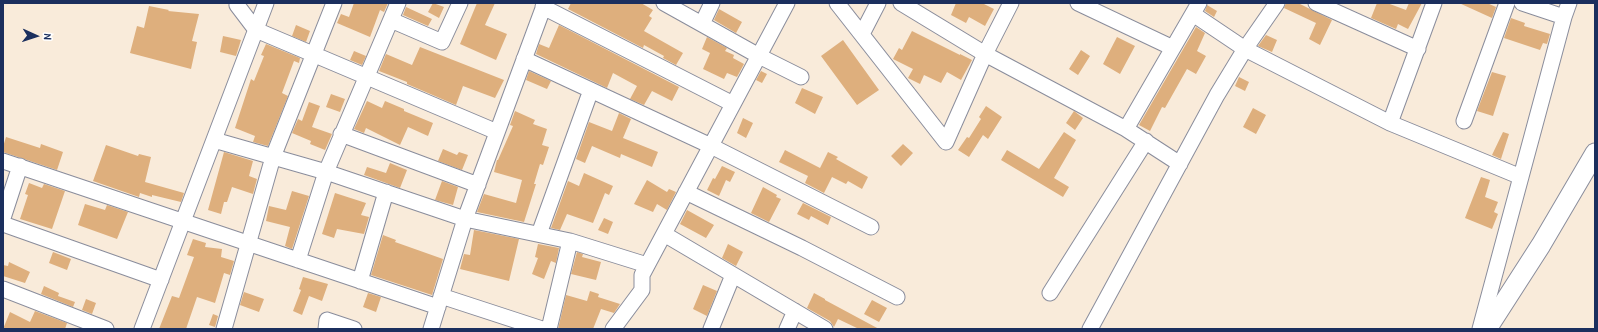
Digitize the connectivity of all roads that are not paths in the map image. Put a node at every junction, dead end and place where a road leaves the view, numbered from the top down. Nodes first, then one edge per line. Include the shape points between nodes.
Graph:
1 (238, 3) edge
2 (266, 3) edge
3 (334, 3) edge
4 (398, 3) edge
5 (460, 3) edge
6 (664, 3) edge
7 (712, 3) edge
8 (787, 3) edge
9 (837, 3) edge
10 (878, 3) edge
11 (901, 3) edge
12 (1011, 3) edge
13 (1277, 3) edge
14 (1316, 3) edge
15 (1434, 3) edge
16 (1507, 3) edge
17 (1522, 3) edge
18 (1569, 3) edge
19 (544, 5) edge
20 (1088, 5) edge
21 (1196, 9) edge
22 (1564, 17) junction
23 (391, 20) junction
24 (702, 24) junction
25 (256, 30) junction
26 (862, 34) junction
27 (1173, 48) junction
28 (1245, 49) junction
29 (1418, 49) junction
30 (313, 54) junction
31 (985, 54) junction
32 (759, 56) junction
33 (524, 59) junction
34 (366, 76) junction
35 (801, 77) dead end
36 (591, 90) junction
37 (733, 104) junction
38 (1464, 121) dead end
39 (1390, 123) junction
40 (1126, 129) junction
41 (497, 132) junction
42 (341, 134) junction
43 (214, 140) junction
44 (1146, 141) junction
45 (711, 146) junction
46 (1595, 154) edge
47 (273, 157) junction
48 (3, 161) edge
49 (1180, 164) junction
50 (20, 166) junction
51 (326, 172) junction
52 (1521, 177) junction
53 (478, 185) junction
54 (386, 192) junction
55 (686, 192) junction
56 (3, 218) edge
57 (465, 219) junction
58 (183, 222) junction
59 (3, 224) edge
60 (871, 227) dead end
61 (539, 234) junction
62 (664, 234) junction
63 (570, 240) junction
64 (249, 243) junction
65 (298, 260) junction
66 (647, 266) junction
67 (733, 275) junction
68 (161, 280) junction
69 (360, 281) junction
70 (3, 289) edge
71 (1050, 293) dead end
72 (896, 297) dead end
73 (440, 302) junction
74 (795, 311) junction
75 (75, 323) edge
76 (106, 329) edge
77 (142, 329) edge
78 (224, 329) edge
79 (326, 329) edge
80 (354, 329) edge
81 (431, 329) edge
82 (542, 329) edge
83 (549, 329) edge
84 (613, 329) edge
85 (711, 329) edge
86 (787, 329) edge
87 (825, 329) edge
88 (1090, 329) edge
89 (1480, 329) edge
90 (1487, 329) edge

1 - 25 street
2 - 25 street
3 - 30 street
4 - 23 street
5 - 23 street via 442,42
6 - 24 street
7 - 24 street
8 - 32 street
9 - 26 street
10 - 26 street
11 - 31 street
12 - 31 street
13 - 28 street
14 - 29 street
15 - 29 street
16 - 38 street
17 - 22 street
18 - 22 street
19 - 33 street
19 - 37 street
20 - 27 street
21 - 27 street
21 - 28 street
22 - 52 street
23 - 34 street
24 - 32 street
25 - 30 street
25 - 43 street
26 - 31 street via 946,142
27 - 40 street
28 - 39 street
28 - 49 street
29 - 39 street
30 - 34 street
30 - 47 street
31 - 40 street
32 - 35 street
32 - 37 street
33 - 36 street
33 - 41 street
34 - 41 street
34 - 42 street
36 - 45 street
36 - 61 street
37 - 45 street
39 - 52 street
40 - 44 street
41 - 53 street
42 - 51 street
42 - 53 street
43 - 47 street
43 - 58 street
44 - 49 street
44 - 71 street
45 - 55 street
45 - 60 street
46 - 90 street
47 - 51 street
47 - 64 street
48 - 50 street
49 - 88 street
50 - 56 street
50 - 58 street
51 - 54 street
51 - 65 street
52 - 89 street
53 - 57 street
54 - 57 street
54 - 69 street
55 - 62 street
55 - 72 street
57 - 61 street
57 - 73 street
58 - 64 street
58 - 68 street
59 - 68 street
61 - 63 street
62 - 66 street
62 - 67 street
63 - 66 street
63 - 83 street
64 - 65 street
64 - 78 street
65 - 69 street
66 - 84 street via 642,275 642,290
67 - 74 street
67 - 85 street
68 - 77 street
69 - 73 street
70 - 75 street
73 - 81 street
73 - 82 street
74 - 86 street
74 - 87 street
75 - 76 street
79 - 80 street via 327,320

